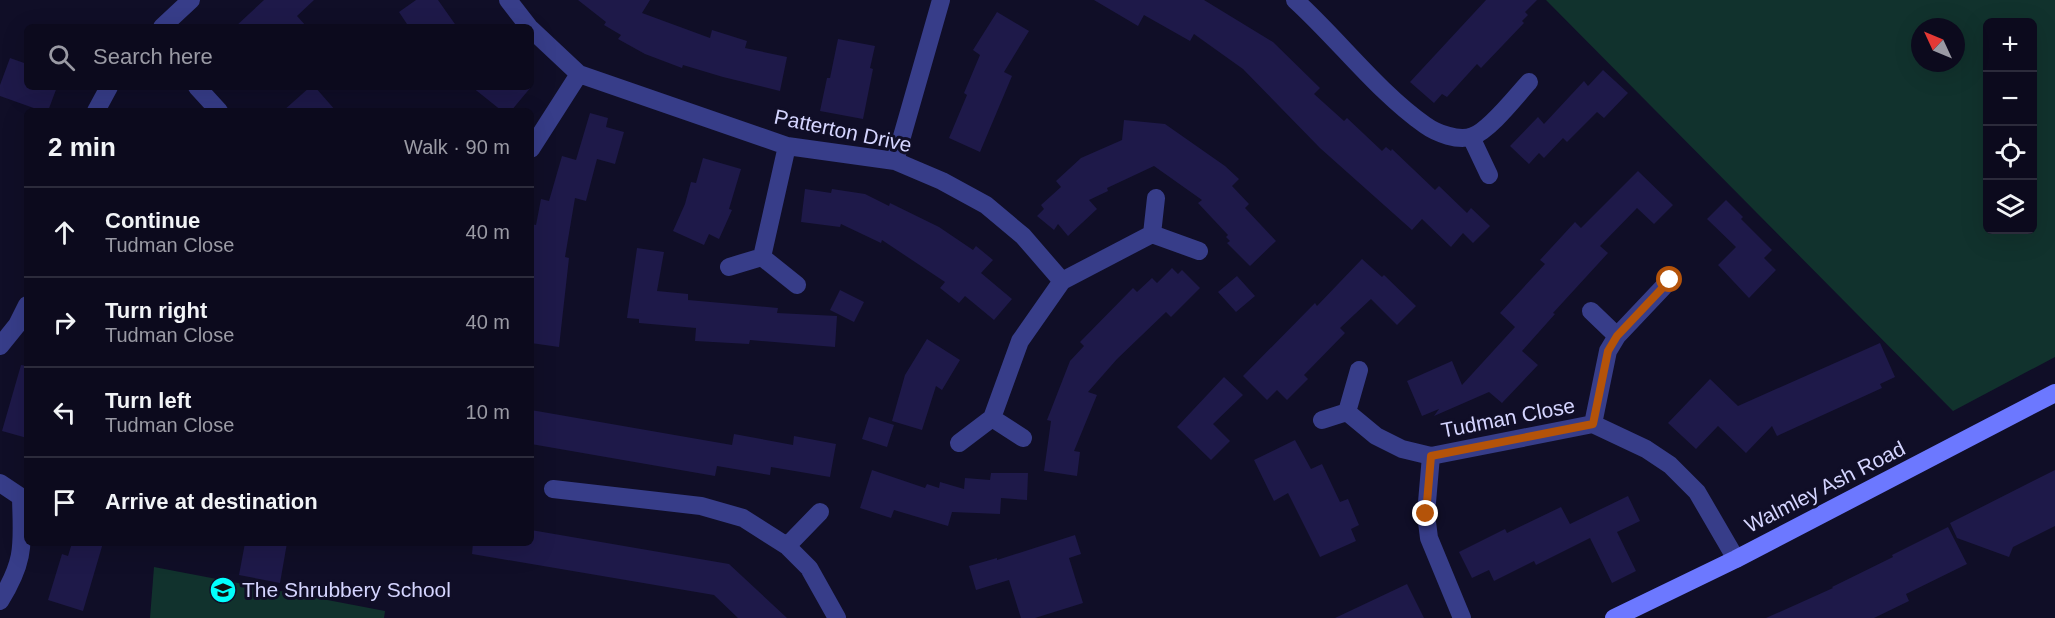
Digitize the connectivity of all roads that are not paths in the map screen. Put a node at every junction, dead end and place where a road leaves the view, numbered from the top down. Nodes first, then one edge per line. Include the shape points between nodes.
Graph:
1 (191, 0) edge
2 (508, 0) edge
3 (941, 0) edge
4 (1295, 0) edge
5 (165, 24) edge
6 (527, 24) edge
7 (534, 32) edge
8 (579, 74) junction
9 (1529, 82) dead end
10 (107, 90) edge
11 (200, 90) edge
12 (98, 108) edge
13 (216, 108) edge
14 (1471, 137) junction
15 (534, 144) edge
16 (787, 146) junction
17 (895, 161) junction
18 (1490, 175) dead end
19 (1156, 198) dead end
20 (1152, 234) junction
21 (1199, 251) dead end
22 (762, 257) junction
23 (729, 267) dead end
24 (1670, 280) dead end
25 (1062, 281) junction
26 (796, 285) dead end
27 (24, 311) edge
28 (1591, 312) dead end
29 (1617, 336) junction
30 (0, 346) edge
31 (1359, 370) dead end
32 (2055, 393) edge
33 (1347, 412) junction
34 (992, 418) junction
35 (1322, 420) dead end
36 (1593, 424) junction
37 (1023, 438) dead end
38 (959, 443) dead end
39 (1431, 456) junction
40 (0, 483) edge
41 (553, 489) dead end
42 (24, 496) edge
43 (820, 512) dead end
44 (787, 546) junction
45 (1736, 559) junction
46 (0, 601) edge
47 (837, 618) edge
48 (1462, 618) edge
49 (1614, 618) edge

1 - 5 street
2 - 6 street, Patterton Drive
3 - 17 street
4 - 14 street via 1426,126 1451,137
7 - 8 street, Patterton Drive
8 - 15 street
8 - 16 street, Patterton Drive
9 - 14 street via 1484,130
10 - 12 street
11 - 13 street
14 - 18 street
16 - 17 street, Patterton Drive
16 - 22 street
17 - 25 street, Patterton Drive via 986,205 1023,236
19 - 20 street
20 - 21 street
20 - 25 street
22 - 23 street
22 - 26 street
24 - 29 street, Tudman Close
25 - 34 street via 1020,341
27 - 30 street
28 - 29 street
29 - 36 street, Tudman Close via 1608,351
31 - 33 street
32 - 45 street, Walmley Ash Road
33 - 35 street
33 - 39 street, Tudman Close via 1376,436 1402,449
34 - 37 street
34 - 38 street
36 - 39 street, Tudman Close
36 - 45 street, Tudman Close via 1670,465 1697,492
39 - 48 street, Tudman Close via 1426,514 1429,537
40 - 42 street
41 - 44 street via 701,506 743,518
42 - 46 street via 20,561
43 - 44 street
44 - 47 street via 809,568
45 - 49 street, Walmley Ash Road

